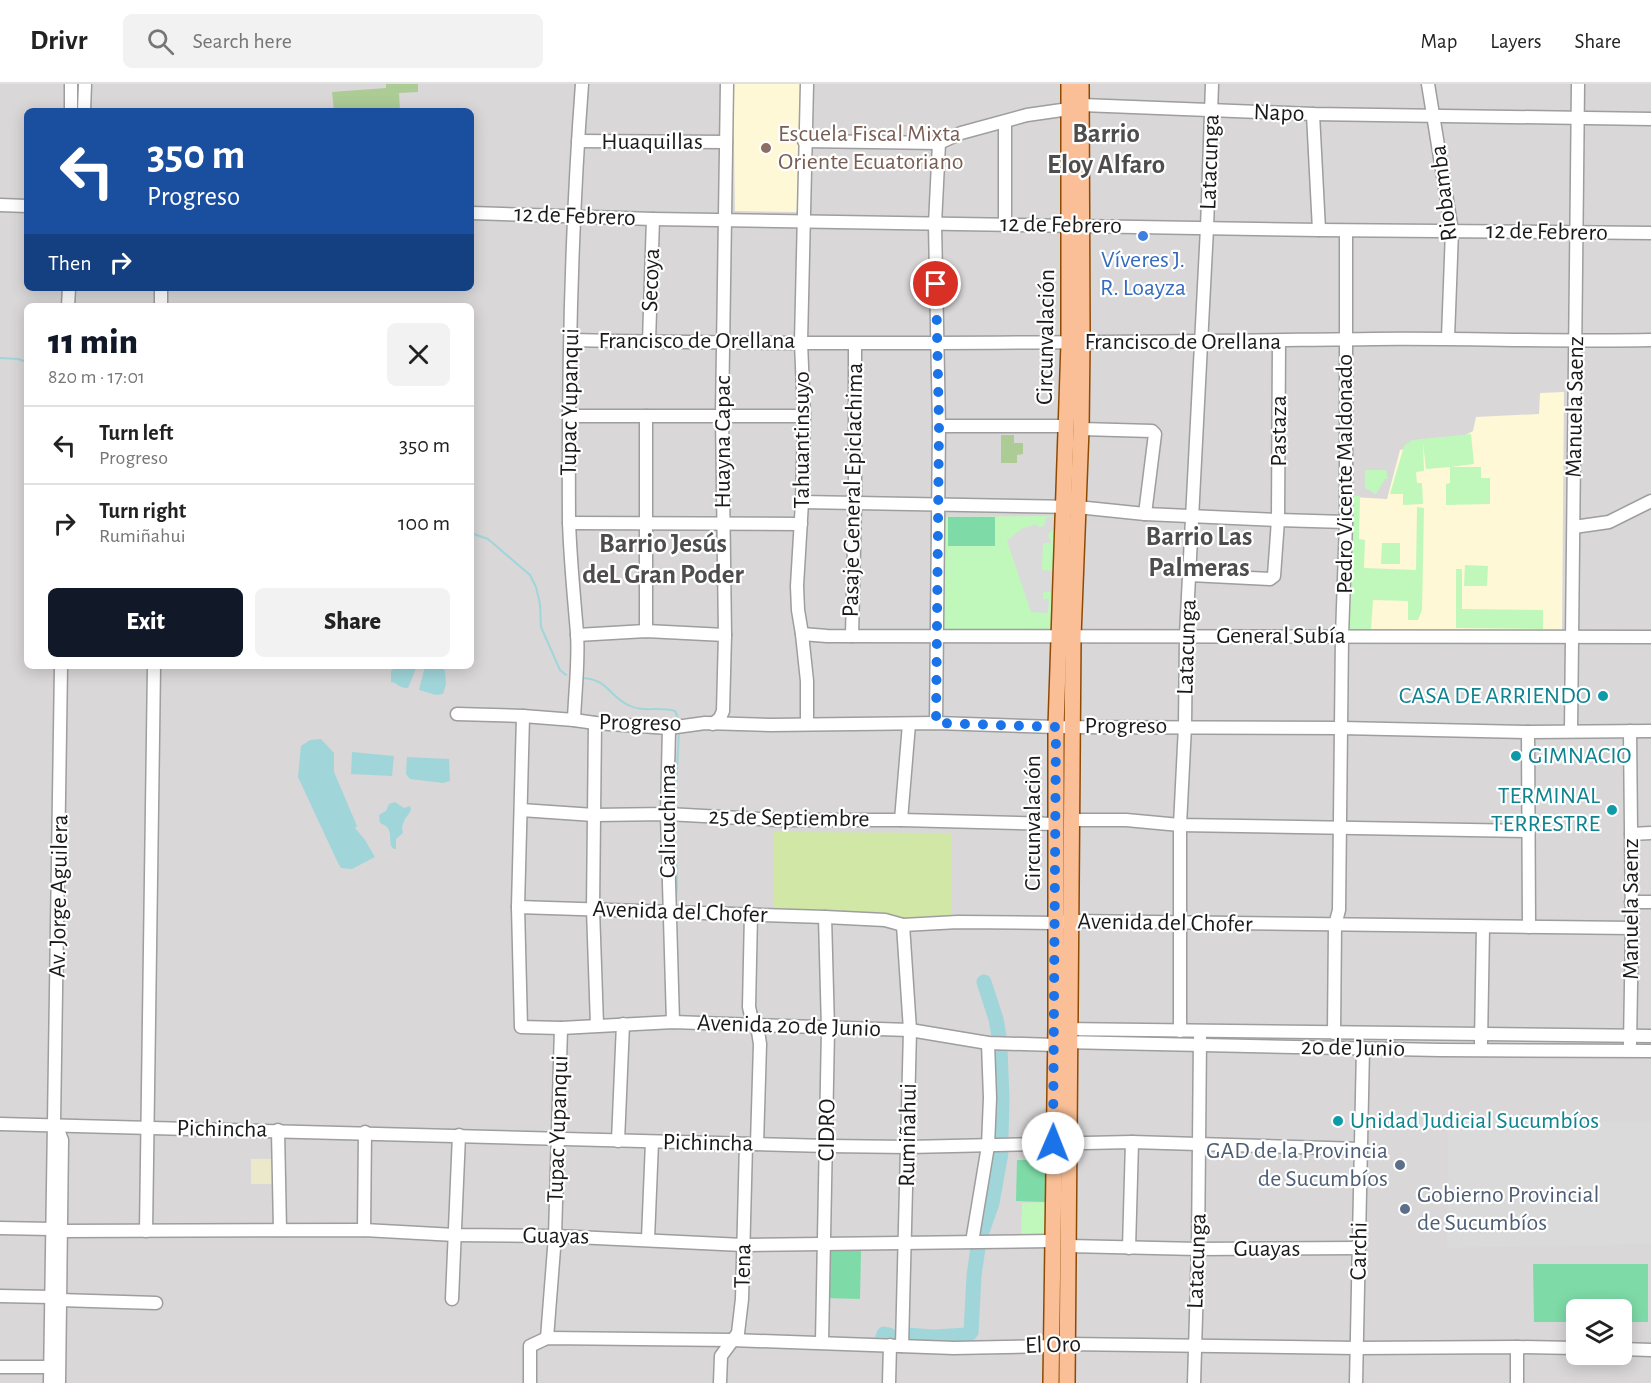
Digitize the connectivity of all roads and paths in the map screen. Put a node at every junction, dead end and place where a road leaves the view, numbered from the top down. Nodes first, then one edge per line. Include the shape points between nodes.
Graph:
1 (71, 84) edge
2 (85, 84) edge
3 (582, 84) edge
4 (727, 84) edge
5 (807, 84) edge
6 (1068, 84) edge
7 (1081, 84) edge
8 (1212, 84) edge
9 (1428, 84) edge
10 (1578, 84) edge
11 (1076, 107) junction
12 (71, 108) edge
13 (84, 108) edge
14 (1212, 110) junction
15 (1313, 114) junction
16 (1434, 116) junction
17 (1578, 118) junction
18 (1651, 119) edge
19 (1005, 122) junction
20 (578, 141) junction
21 (804, 141) junction
22 (726, 142) junction
23 (939, 143) junction
24 (0, 205) edge
25 (24, 206) edge
26 (474, 213) edge
27 (573, 217) junction
28 (653, 219) junction
29 (725, 219) junction
30 (803, 221) junction
31 (1005, 223) junction
32 (935, 224) junction
33 (1076, 225) junction
34 (1208, 228) junction
35 (1319, 230) junction
36 (1346, 231) junction
37 (1452, 231) junction
38 (1576, 233) junction
39 (1651, 233) edge
40 (1448, 338) junction
41 (1346, 339) junction
42 (571, 340) junction
43 (1651, 340) edge
44 (649, 342) junction
45 (801, 342) junction
46 (1279, 342) junction
47 (1576, 342) junction
48 (1076, 343) junction
49 (1200, 343) junction
50 (723, 344) junction
51 (855, 344) junction
52 (937, 344) junction
53 (722, 415) junction
54 (569, 416) junction
55 (646, 416) junction
56 (804, 416) junction
57 (939, 426) junction
58 (1074, 428) junction
59 (1651, 501) edge
60 (802, 502) junction
61 (855, 503) junction
62 (938, 505) junction
63 (1070, 507) junction
64 (1145, 514) junction
65 (1193, 516) junction
66 (1278, 520) junction
67 (723, 522) junction
68 (1347, 522) junction
69 (569, 523) junction
70 (646, 523) junction
71 (801, 524) junction
72 (1574, 527) junction
73 (1190, 575) junction
74 (646, 631) junction
75 (802, 634) junction
76 (577, 635) junction
77 (725, 635) junction
78 (1186, 635) junction
79 (852, 636) junction
80 (937, 636) junction
81 (1342, 636) junction
82 (1066, 637) junction
83 (1573, 637) junction
84 (1651, 637) edge
85 (62, 669) edge
86 (154, 669) edge
87 (723, 711) junction
88 (458, 714) dead end
89 (524, 716) junction
90 (574, 720) junction
91 (595, 723) junction
92 (807, 723) junction
93 (936, 723) junction
94 (713, 724) junction
95 (737, 724) junction
96 (909, 724) junction
97 (1185, 726) junction
98 (1056, 727) junction
99 (1072, 727) junction
100 (669, 728) junction
101 (1341, 728) junction
102 (1571, 731) junction
103 (1630, 731) junction
104 (1651, 731) edge
105 (1528, 732) junction
106 (521, 810) junction
107 (667, 814) junction
108 (594, 815) junction
109 (901, 820) junction
110 (1071, 820) junction
111 (1056, 825) junction
112 (1180, 825) junction
113 (1340, 826) junction
114 (1529, 831) junction
115 (1651, 833) edge
116 (1631, 834) junction
117 (1651, 902) edge
118 (1631, 903) junction
119 (518, 906) junction
120 (593, 909) junction
121 (669, 912) junction
122 (751, 914) junction
123 (825, 917) junction
124 (1063, 922) junction
125 (1179, 923) junction
126 (903, 925) junction
127 (1335, 925) junction
128 (1483, 927) junction
129 (1529, 927) junction
130 (1632, 928) junction
131 (673, 1022) junction
132 (623, 1024) junction
133 (597, 1025) junction
134 (757, 1025) junction
135 (561, 1028) junction
136 (828, 1029) junction
137 (910, 1030) junction
138 (1180, 1030) junction
139 (1200, 1031) junction
140 (1340, 1033) junction
141 (1481, 1035) junction
142 (1630, 1036) junction
143 (1651, 1036) edge
144 (1061, 1037) junction
145 (988, 1043) junction
146 (1200, 1046) junction
147 (1346, 1048) junction
148 (1363, 1048) junction
149 (1481, 1050) junction
150 (1630, 1051) junction
151 (1651, 1051) edge
152 (0, 1124) edge
153 (56, 1125) junction
154 (148, 1127) junction
155 (278, 1130) junction
156 (365, 1132) junction
157 (459, 1135) junction
158 (557, 1138) junction
159 (618, 1141) junction
160 (652, 1142) junction
161 (1132, 1142) junction
162 (1061, 1143) junction
163 (752, 1144) junction
164 (1200, 1145) junction
165 (827, 1146) junction
166 (988, 1146) junction
167 (908, 1147) junction
168 (1361, 1149) junction
169 (0, 1228) edge
170 (56, 1230) junction
171 (280, 1230) junction
172 (364, 1230) junction
173 (146, 1231) junction
174 (455, 1235) junction
175 (555, 1236) junction
176 (648, 1239) junction
177 (1052, 1240) junction
178 (972, 1242) junction
179 (825, 1244) junction
180 (904, 1244) junction
181 (743, 1245) junction
182 (1068, 1246) junction
183 (1129, 1248) junction
184 (1359, 1248) junction
185 (1198, 1249) junction
186 (0, 1296) edge
187 (55, 1298) junction
188 (452, 1299) dead end
189 (156, 1303) dead end
190 (547, 1338) junction
191 (732, 1340) junction
192 (822, 1342) junction
193 (1067, 1344) junction
194 (896, 1345) junction
195 (1051, 1346) junction
196 (1194, 1346) junction
197 (1517, 1347) junction
198 (1357, 1348) junction
199 (1566, 1348) edge
200 (1632, 1349) edge
201 (1651, 1350) edge
202 (0, 1367) edge
203 (50, 1367) junction
204 (50, 1383) edge
205 (59, 1383) edge
206 (530, 1383) edge
207 (720, 1383) edge
208 (889, 1383) edge
209 (1051, 1383) edge
210 (1067, 1383) edge
211 (1194, 1383) edge
212 (1356, 1383) edge
213 (1517, 1383) edge

1 - 12 street
2 - 13 street
3 - 20 street, Tupac Yupanqui
4 - 22 street, Huayna Capac
5 - 21 street, Tahuantinsuyo
6 - 11 main road, Circunvalación
7 - 11 main road, Circunvalación
8 - 14 street, Latacunga
9 - 16 street, Riobamba
10 - 17 street, Manuela Saenz
11 - 14 street, Napo
11 - 19 street, Napo
11 - 33 main road, Circunvalación
14 - 15 street, Napo
14 - 34 street, Latacunga
15 - 16 street, Napo
15 - 35 street
16 - 17 street, Napo
16 - 37 street, Riobamba
17 - 18 street, Napo
17 - 38 street, Manuela Saenz
19 - 23 street, Napo
19 - 31 street
20 - 22 street, Huaquillas
20 - 27 street, Tupac Yupanqui
21 - 23 street, Napo
21 - 30 street, Tahuantinsuyo
22 - 29 street, Huayna Capac
23 - 32 street
24 - 25 street
26 - 27 street, 12 de Febrero
27 - 28 street, 12 de Febrero
27 - 42 street, Tupac Yupanqui
28 - 29 street, 12 de Febrero
28 - 44 street, Secoya
29 - 30 street, 12 de Febrero
29 - 50 street, Huayna Capac
30 - 32 street, 12 de Febrero
30 - 45 street, Tahuantinsuyo
31 - 32 street, 12 de Febrero
31 - 33 street, 12 de Febrero
32 - 52 street
33 - 34 street, 12 de Febrero
33 - 48 main road, Circunvalación
34 - 35 street, 12 de Febrero
34 - 49 street, Latacunga
35 - 36 street, 12 de Febrero
36 - 37 street, 12 de Febrero
36 - 41 street, Pedro Vicente Maldonado
37 - 38 street, 12 de Febrero
37 - 40 street, Riobamba
38 - 39 street, 12 de Febrero
38 - 47 street, Manuela Saenz
40 - 41 street, Francisco de Orellana
40 - 47 street, Francisco de Orellana
41 - 46 street, Francisco de Orellana
41 - 68 street, Pedro Vicente Maldonado
42 - 44 street, Francisco de Orellana
42 - 54 street, Tupac Yupanqui
43 - 47 street, Francisco de Orellana
44 - 50 street, Francisco de Orellana
45 - 50 street, Francisco de Orellana
45 - 51 street, Francisco de Orellana
45 - 56 street, Tahuantinsuyo
46 - 49 street, Francisco de Orellana
46 - 66 street, Pastaza
47 - 72 street, Manuela Saenz
48 - 49 street, Francisco de Orellana
48 - 52 street, Francisco de Orellana
48 - 58 main road, Circunvalación
49 - 65 street, Latacunga
50 - 53 street, Huayna Capac
51 - 52 street, Francisco de Orellana
51 - 61 street, Pasaje General Epiclachima
52 - 57 street
53 - 55 street
53 - 56 street
53 - 67 street, Huayna Capac
54 - 55 street
54 - 69 street, Tupac Yupanqui
55 - 70 street
56 - 60 street, Tahuantinsuyo
57 - 58 street
57 - 62 street
58 - 63 main road, Circunvalación
58 - 64 street via 1155,434
59 - 72 street via 1608,522
60 - 61 street
60 - 71 street, Tahuantinsuyo
61 - 62 street
61 - 79 street, Pasaje General Epiclachima
62 - 63 street
62 - 80 street
63 - 64 street
63 - 82 main road, Circunvalación
64 - 65 street
65 - 66 street
65 - 73 street, Latacunga
66 - 68 street
66 - 73 street, Pastaza via 1275,570 1270,579
67 - 70 street
67 - 71 street
67 - 77 street, Huayna Capac
68 - 81 street, Pedro Vicente Maldonado
69 - 70 street
69 - 76 street, Tupac Yupanqui
70 - 74 street
71 - 75 street, Tahuantinsuyo via 798,610
72 - 83 street, Manuela Saenz
73 - 78 street, Latacunga
74 - 76 street
74 - 77 street
75 - 79 street, General Subía
75 - 92 street, Tahuantinsuyo
76 - 90 street, Tupac Yupanqui
77 - 87 street, Huayna Capac
78 - 81 street, General Subía
78 - 82 street, General Subía
78 - 97 street, Latacunga
79 - 80 street, General Subía
80 - 82 street, General Subía
80 - 93 street
81 - 83 street, General Subía
81 - 101 street, Pedro Vicente Maldonado
82 - 98 main road, Circunvalación
82 - 99 main road, Circunvalación
83 - 84 street, General Subía
83 - 102 street, Manuela Saenz
85 - 153 street, Av. Jorge Aguilera
86 - 154 street
87 - 94 street
87 - 95 street
88 - 89 street, Progreso
89 - 90 street, Progreso
89 - 106 street
90 - 91 street, Progreso
91 - 100 street, Progreso
91 - 108 street
92 - 95 street, Progreso
92 - 96 street, Progreso
93 - 96 street, Progreso
93 - 98 street, Progreso
94 - 95 street, Progreso
94 - 100 street, Progreso
96 - 109 street
97 - 99 street, Progreso
97 - 101 street, Progreso
97 - 112 street, Latacunga
98 - 99 street, Progreso
98 - 111 main road, Circunvalación
99 - 110 main road, Circunvalación
100 - 107 street, Calicuchima
101 - 105 street, Progreso
101 - 113 street, Pedro Vicente Maldonado
102 - 103 street, Progreso
102 - 105 street, Progreso
103 - 104 street, Progreso
103 - 116 street, Manuela Saenz
105 - 114 street
106 - 108 street, 25 de Septiembre
106 - 119 street
107 - 108 street, 25 de Septiembre
107 - 109 street, 25 de Septiembre via 778,820
107 - 121 street, Calicuchima
108 - 120 street
109 - 111 street, 25 de Septiembre
110 - 112 street
110 - 124 main road, Circunvalación
111 - 124 main road, Circunvalación
112 - 113 street
112 - 125 street, Latacunga
113 - 114 street
113 - 127 street via 1339,909
114 - 129 street
115 - 116 street
116 - 118 street, Manuela Saenz
117 - 118 street
118 - 130 street, Manuela Saenz
119 - 120 street, Avenida del Chofer
119 - 135 street, Avenida 20 de Junio via 521,1027
120 - 121 street, Avenida del Chofer
120 - 133 street
121 - 122 street, Avenida del Chofer
121 - 131 street, Calicuchima
122 - 123 street, Avenida del Chofer
122 - 134 street, Tena via 749,1007
123 - 126 street, Avenida del Chofer via 885,920
123 - 136 street, CIDRO
124 - 125 street, Avenida del Chofer
124 - 126 street, Avenida del Chofer
124 - 144 main road, Circunvalación
125 - 127 street, Avenida del Chofer
125 - 138 street, Latacunga
126 - 137 street, Rumiñahui
127 - 128 street, Avenida del Chofer
127 - 140 street
128 - 129 street, Avenida del Chofer
128 - 141 street
129 - 130 street, Avenida del Chofer
130 - 142 street, Manuela Saenz
131 - 132 street, Avenida 20 de Junio
131 - 134 street, Avenida 20 de Junio
132 - 133 street, Avenida 20 de Junio
132 - 159 street
133 - 135 street, Avenida 20 de Junio
134 - 136 street, Avenida 20 de Junio
134 - 163 street, Tena via 760,1044
135 - 158 street, Tupac Yupanqui
136 - 137 street, Avenida 20 de Junio
136 - 165 street, CIDRO
137 - 145 street, Avenida 20 de Junio
137 - 167 street, Rumiñahui
138 - 139 street, 20 de Junio
138 - 144 street, 20 de Junio
139 - 140 street, 20 de Junio
139 - 146 street, Latacunga
140 - 141 street, 20 de Junio
140 - 147 street
141 - 142 street, 20 de Junio
141 - 149 street
142 - 143 street, 20 de Junio
142 - 150 street, Manuela Saenz
144 - 145 street, Avenida 20 de Junio
144 - 146 street, 20 de Junio
144 - 162 main road, Circunvalación
145 - 166 street
146 - 147 street, 20 de Junio
146 - 164 street, Latacunga
147 - 148 street, 20 de Junio
148 - 149 street, 20 de Junio
148 - 168 street, Carchi
149 - 150 street, 20 de Junio
150 - 151 street, 20 de Junio
152 - 153 street, Pichincha
153 - 154 street, Pichincha
153 - 170 street, Av. Jorge Aguilera via 62,1140
154 - 155 street, Pichincha
154 - 173 street
155 - 156 street, Pichincha
155 - 171 street
156 - 157 street, Pichincha
156 - 172 street
157 - 158 street, Pichincha
157 - 174 street
158 - 159 street, Pichincha
158 - 175 street, Tupac Yupanqui
159 - 160 street, Pichincha
160 - 163 street, Pichincha
160 - 176 street
161 - 162 street, Pichincha
161 - 164 street, Pichincha
161 - 183 street
162 - 166 street, Pichincha
162 - 177 main road, Circunvalación
162 - 182 main road, Circunvalación
163 - 165 street, Pichincha
163 - 181 street, Tena
164 - 168 street, Pichincha
164 - 185 street, Latacunga
165 - 167 street, Pichincha
165 - 179 street, CIDRO
166 - 167 street, Pichincha
166 - 178 street
167 - 180 street, Rumiñahui
168 - 184 street, Carchi
169 - 170 street, Guayas
170 - 173 street, Guayas
170 - 187 street, Av. Jorge Aguilera
171 - 172 street, Guayas
171 - 173 street, Guayas
172 - 174 street, Guayas
174 - 175 street, Guayas
174 - 188 street
175 - 176 street, Guayas
175 - 190 street, Tupac Yupanqui
176 - 181 street, Guayas
177 - 178 street, Guayas
177 - 195 main road, Circunvalación
178 - 180 street, Guayas
179 - 180 street, Guayas
179 - 181 street, Guayas
179 - 192 street, CIDRO
180 - 194 street, Rumiñahui
181 - 191 street, Tena via 742,1299 738,1333
182 - 183 street, Guayas
182 - 193 main road, Circunvalación
183 - 185 street, Guayas
184 - 185 street, Guayas
184 - 198 street, Carchi
185 - 196 street, Latacunga
186 - 187 street
187 - 189 street
187 - 203 street, Av. Jorge Aguilera
187 - 205 street, Av. Jorge Aguilera
190 - 191 street, El Oro
190 - 206 street, El Oro via 530,1346
191 - 192 street, El Oro
191 - 207 street, Tena via 721,1356
192 - 194 street, El Oro
193 - 195 street, El Oro
193 - 196 street, El Oro
193 - 210 main road, Circunvalación
194 - 195 street, El Oro
194 - 208 street, Rumiñahui
195 - 209 main road, Circunvalación
196 - 198 street, El Oro
196 - 211 street, Latacunga
197 - 198 street, El Oro
197 - 199 street, El Oro
197 - 213 street
198 - 212 street, Carchi
200 - 201 street
202 - 203 street
203 - 204 street, Av. Jorge Aguilera

